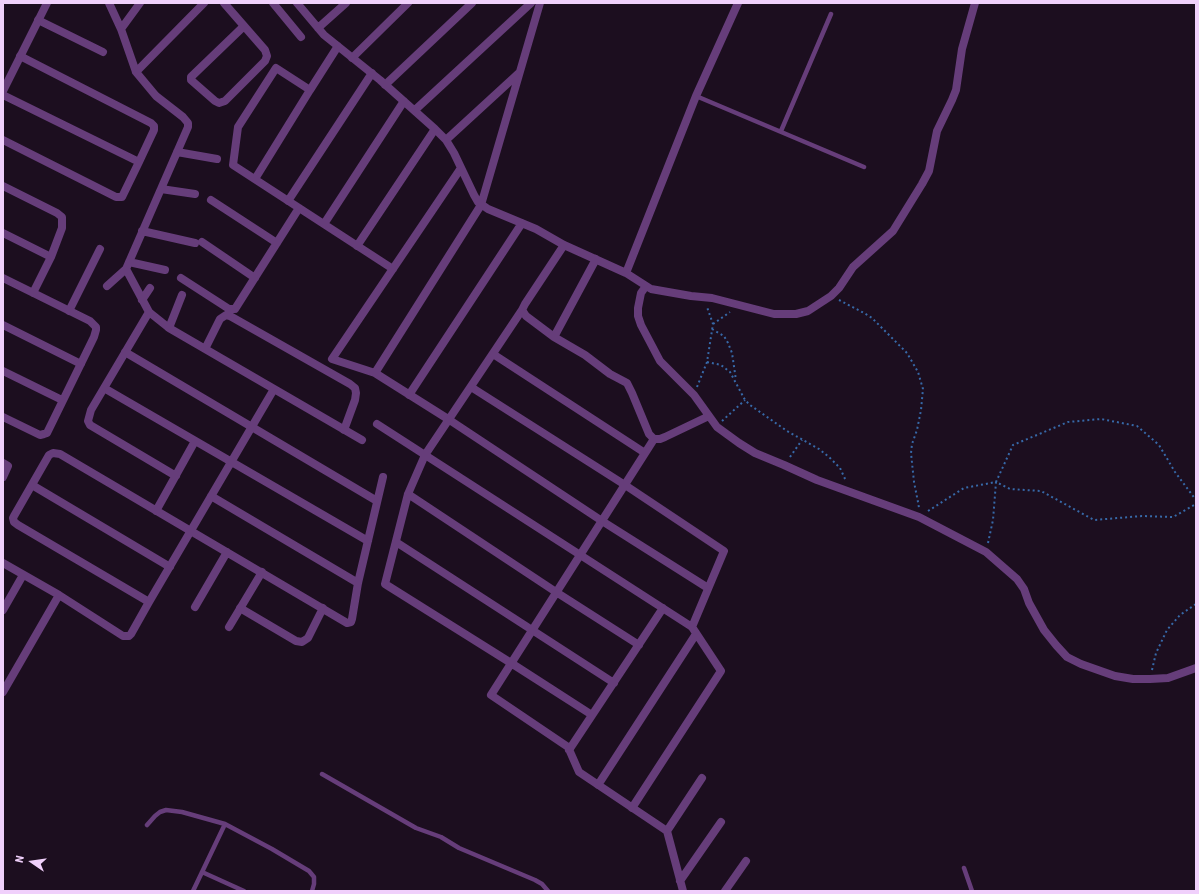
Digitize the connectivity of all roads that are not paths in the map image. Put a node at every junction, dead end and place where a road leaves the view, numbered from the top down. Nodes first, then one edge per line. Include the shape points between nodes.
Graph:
1 (47, 3) edge
2 (109, 3) edge
3 (140, 3) edge
4 (204, 3) edge
5 (224, 3) edge
6 (273, 3) edge
7 (297, 3) edge
8 (346, 3) edge
9 (408, 3) edge
10 (472, 3) edge
11 (531, 3) edge
12 (540, 3) edge
13 (738, 3) edge
14 (974, 3) edge
15 (831, 14) dead end
16 (38, 20) junction
17 (244, 26) junction
18 (318, 28) junction
19 (121, 29) junction
20 (301, 37) dead end
21 (338, 46) junction
22 (103, 52) dead end
23 (20, 56) junction
24 (352, 58) junction
25 (136, 72) junction
26 (520, 72) junction
27 (372, 73) junction
28 (385, 85) junction
29 (310, 90) junction
30 (3, 91) edge
31 (3, 95) edge
32 (696, 96) junction
33 (404, 101) junction
34 (415, 110) junction
35 (435, 128) junction
36 (781, 131) junction
37 (3, 140) edge
38 (446, 140) junction
39 (177, 152) junction
40 (217, 159) dead end
41 (139, 162) junction
42 (864, 167) dead end
43 (461, 168) junction
44 (255, 179) junction
45 (3, 186) edge
46 (161, 189) junction
47 (195, 194) dead end
48 (211, 200) dead end
49 (288, 201) junction
50 (481, 205) junction
51 (299, 208) junction
52 (522, 222) junction
53 (324, 224) junction
54 (142, 231) junction
55 (3, 233) edge
56 (277, 243) junction
57 (564, 245) junction
58 (357, 246) junction
59 (100, 249) dead end
60 (51, 257) junction
61 (596, 259) junction
62 (127, 265) junction
63 (393, 269) junction
64 (165, 270) dead end
65 (626, 273) junction
66 (3, 278) edge
67 (180, 278) dead end
68 (255, 278) junction
69 (107, 286) dead end
70 (646, 286) junction
71 (150, 288) dead end
72 (33, 294) junction
73 (182, 295) dead end
74 (142, 300) junction
75 (522, 310) junction
76 (69, 311) junction
77 (149, 312) junction
78 (3, 325) edge
79 (169, 328) junction
80 (554, 337) junction
81 (205, 349) junction
82 (126, 352) junction
83 (493, 354) junction
84 (81, 364) junction
85 (3, 371) edge
86 (374, 373) junction
87 (470, 387) junction
88 (104, 388) junction
89 (274, 389) junction
90 (409, 395) junction
91 (62, 400) junction
92 (709, 416) junction
93 (3, 417) edge
94 (448, 419) junction
95 (377, 424) dead end
96 (252, 427) junction
97 (344, 430) junction
98 (654, 439) junction
99 (362, 440) dead end
100 (195, 441) junction
101 (645, 453) junction
102 (425, 455) junction
103 (231, 462) junction
104 (3, 463) edge
105 (176, 476) junction
106 (3, 477) edge
107 (382, 477) dead end
108 (32, 485) junction
109 (625, 485) junction
110 (408, 494) junction
111 (211, 496) junction
112 (377, 502) junction
113 (156, 511) junction
114 (602, 521) junction
115 (191, 531) junction
116 (368, 542) junction
117 (396, 542) junction
118 (227, 552) junction
119 (580, 554) junction
120 (3, 563) edge
121 (170, 567) junction
122 (262, 572) junction
123 (23, 575) junction
124 (358, 582) junction
125 (708, 588) junction
126 (556, 592) junction
127 (59, 595) junction
128 (149, 602) junction
129 (195, 607) dead end
130 (240, 608) junction
131 (323, 608) junction
132 (663, 608) junction
133 (3, 610) edge
134 (229, 627) dead end
135 (532, 630) junction
136 (694, 630) junction
137 (639, 645) junction
138 (511, 663) junction
139 (1196, 668) edge
140 (614, 683) junction
141 (3, 692) edge
142 (592, 715) junction
143 (569, 750) junction
144 (322, 774) dead end
145 (702, 778) dead end
146 (598, 785) junction
147 (632, 808) junction
148 (721, 822) dead end
149 (225, 824) junction
150 (147, 825) dead end
151 (667, 832) junction
152 (746, 861) dead end
153 (964, 868) dead end
154 (202, 872) junction
155 (680, 881) junction
156 (193, 891) edge
157 (244, 891) edge
158 (312, 891) edge
159 (548, 891) edge
160 (683, 891) edge
161 (725, 891) edge
162 (972, 891) edge

1 - 16 street
2 - 19 street
3 - 19 street
4 - 25 street
5 - 17 street
6 - 20 street
7 - 18 street
8 - 18 street
9 - 24 street
10 - 28 street
11 - 34 street
12 - 26 street
13 - 32 street
14 - 70 street via 962,49 956,90 936,131 929,171 893,231 853,267 831,296 808,311 774,314 712,298 663,292
15 - 36 lane
16 - 22 street
16 - 23 street
17 - 17 street via 268,56 225,101 219,103 191,80 191,77
18 - 21 street
19 - 25 street
21 - 24 street
21 - 29 street
23 - 30 street
23 - 41 street via 151,123 154,130
24 - 27 street
25 - 39 street via 156,96 188,123
26 - 38 street
26 - 50 street
27 - 28 street
27 - 49 street
28 - 33 street
29 - 44 street
29 - 44 street via 276,68 238,127 233,165
31 - 41 street
32 - 36 lane
32 - 65 street
33 - 34 street
33 - 53 street
34 - 35 street
35 - 38 street
35 - 58 street
36 - 42 lane
37 - 41 street via 118,198 122,196
38 - 43 street
39 - 40 street
39 - 46 street
43 - 50 street
43 - 63 street
44 - 49 street
45 - 60 street via 57,213 62,218 62,228
46 - 47 street
46 - 54 street
48 - 56 street
49 - 51 street
50 - 52 street
50 - 86 street
51 - 53 street
51 - 56 street
52 - 57 street
52 - 90 street
53 - 58 street
54 - 62 street
54 - 68 street via 199,243
55 - 60 street
56 - 68 street
57 - 61 street
57 - 75 street
58 - 63 street
59 - 76 street
60 - 72 street
61 - 65 street
61 - 80 street
62 - 64 street
62 - 69 street
62 - 74 street
63 - 86 street via 332,359
65 - 70 street
66 - 72 street
67 - 68 street via 229,309 235,309
70 - 92 street via 641,293 638,308 641,325 660,361 694,395
71 - 74 street
72 - 76 street
73 - 79 street
74 - 77 street
75 - 80 street via 526,316
75 - 83 street
76 - 84 street via 90,321 96,327
77 - 79 street
77 - 82 street
78 - 84 street
79 - 81 street
80 - 98 street via 627,384 649,434
81 - 89 street
81 - 97 street via 220,319 226,315 350,384 356,393
82 - 88 street
82 - 96 street
83 - 87 street
83 - 101 street
84 - 91 street
85 - 91 street
86 - 90 street
87 - 94 street
87 - 109 street
88 - 100 street
88 - 105 street via 89,416 90,424
89 - 96 street
89 - 97 street
90 - 94 street
91 - 93 street via 44,434 40,435
92 - 98 street via 665,437
92 - 139 street via 717,427 755,453 816,480 919,517 986,552 1017,579 1044,630 1067,657 1115,676 1133,679 1168,678
94 - 102 street
94 - 114 street
95 - 102 street
96 - 103 street
96 - 112 street
97 - 99 street
98 - 101 street
100 - 103 street
100 - 105 street
101 - 109 street
102 - 110 street
102 - 119 street
103 - 111 street
103 - 116 street
104 - 106 street via 8,466
105 - 113 street
107 - 112 street
108 - 113 street via 49,455 60,454
108 - 121 street
108 - 128 street via 13,518 14,522
109 - 114 street
109 - 125 street via 724,551
110 - 117 street
110 - 126 street
111 - 115 street
111 - 124 street
112 - 116 street
113 - 115 street
114 - 119 street
114 - 125 street
115 - 118 street
115 - 121 street
116 - 124 street
117 - 135 street
117 - 138 street via 385,584
118 - 122 street
118 - 129 street
119 - 126 street
119 - 132 street
120 - 123 street
121 - 128 street
122 - 130 street
122 - 131 street
123 - 127 street
123 - 133 street
124 - 131 street via 352,619 349,623
125 - 136 street
126 - 135 street
126 - 137 street
127 - 128 street via 126,637 131,634
127 - 141 street
130 - 131 street via 296,641 302,642 308,638
130 - 134 street
132 - 136 street
132 - 137 street
135 - 138 street
135 - 140 street
136 - 146 street
136 - 147 street via 721,671
137 - 140 street
138 - 142 street
138 - 143 street via 491,695
140 - 142 street
142 - 143 street
143 - 146 street via 579,772
144 - 159 lane via 416,828 535,880
145 - 151 street
146 - 147 street
147 - 151 street
148 - 155 street
149 - 150 lane via 166,810 160,812
149 - 154 lane
149 - 158 lane via 309,871 314,877
151 - 155 street
152 - 161 street
153 - 162 lane
154 - 156 lane
154 - 157 lane
155 - 160 street

